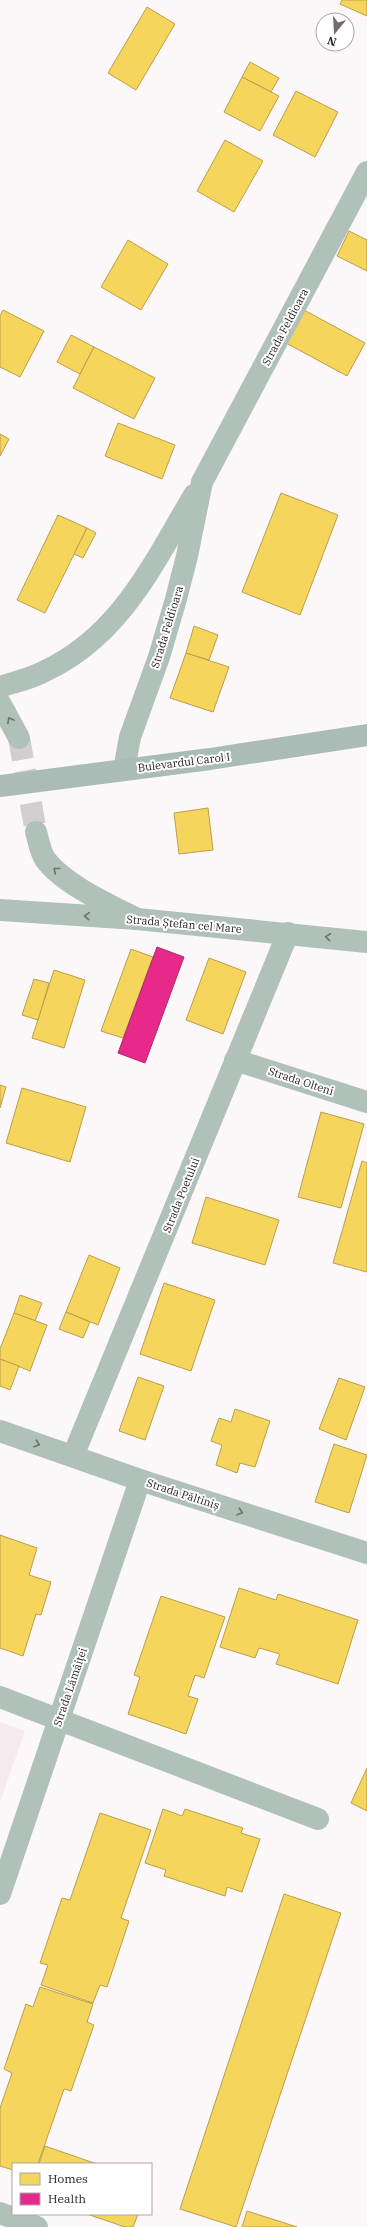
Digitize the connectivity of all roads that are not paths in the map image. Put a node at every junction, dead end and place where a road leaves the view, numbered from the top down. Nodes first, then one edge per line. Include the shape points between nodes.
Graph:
1 (367, 172) edge
2 (202, 482) junction
3 (0, 687) edge
4 (0, 703) edge
5 (367, 735) edge
6 (19, 738) tunnel mouth
7 (124, 770) junction
8 (0, 786) edge
9 (36, 832) tunnel mouth
10 (0, 910) edge
11 (138, 919) junction
12 (288, 933) junction
13 (367, 942) edge
14 (235, 1060) junction
15 (367, 1102) edge
16 (0, 1431) edge
17 (73, 1456) junction
18 (140, 1480) junction
19 (367, 1553) edge
20 (0, 1697) edge
21 (60, 1718) junction
22 (318, 1819) dead end
23 (0, 1894) edge
24 (0, 2213) edge
25 (37, 2227) edge

1 - 2 street, Strada Feldioara
2 - 3 street, Strada Feldioara via 132,597 101,634 43,672
2 - 7 street, Strada Feldioara via 176,599 130,737
6 -> 4 street
5 - 7 main road, Bulevardul Carol I
7 - 8 main road, Bulevardul Carol I
11 -> 9 street via 100,900 53,868 41,851
11 -> 10 street, Strada Ștefan cel Mare
11 - 12 street, Strada Ștefan cel Mare
13 -> 12 street, Strada Ștefan cel Mare
12 - 14 street, Strada Poetului
14 - 15 street, Strada Olteni
14 - 17 street, Strada Poetului
16 -> 17 street, Strada Păltiniș
17 - 18 street, Strada Păltiniș
18 -> 19 street, Strada Păltiniș
18 - 21 street, Strada Lămâiței
20 - 21 street
21 - 22 street
21 - 23 street, Strada Lămâiței
24 - 25 street

